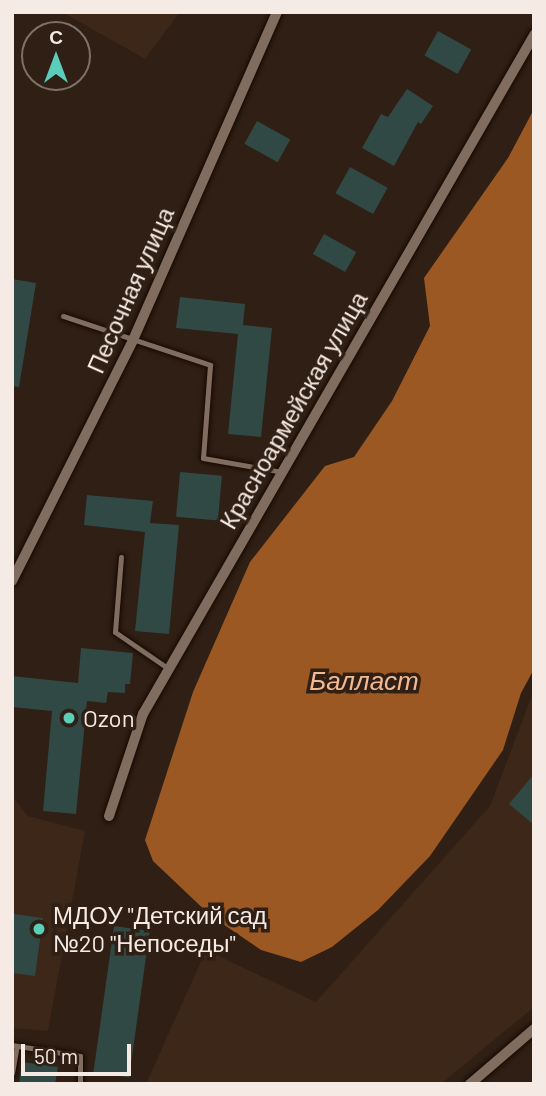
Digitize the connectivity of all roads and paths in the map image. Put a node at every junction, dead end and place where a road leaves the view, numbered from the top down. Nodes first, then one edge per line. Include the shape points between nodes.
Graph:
1 (277, 12) edge
2 (534, 35) edge
3 (62, 316) dead end
4 (134, 340) junction
5 (282, 472) junction
6 (121, 557) dead end
7 (12, 581) edge
8 (169, 669) junction
9 (109, 816) dead end
10 (534, 1029) edge
11 (14, 1046) edge
12 (12, 1073) edge
13 (80, 1084) edge
14 (470, 1084) edge

1 - 4 street, Песочная улица
2 - 5 street, Красноармейская улица
3 - 4 lane
4 - 5 lane via 211,365 202,458
4 - 7 street, Песочная улица
5 - 8 street, Красноармейская улица
6 - 8 lane via 115,632
8 - 9 street, Красноармейская улица via 143,715
10 - 14 street
11 - 12 lane
11 - 13 lane via 80,1056

